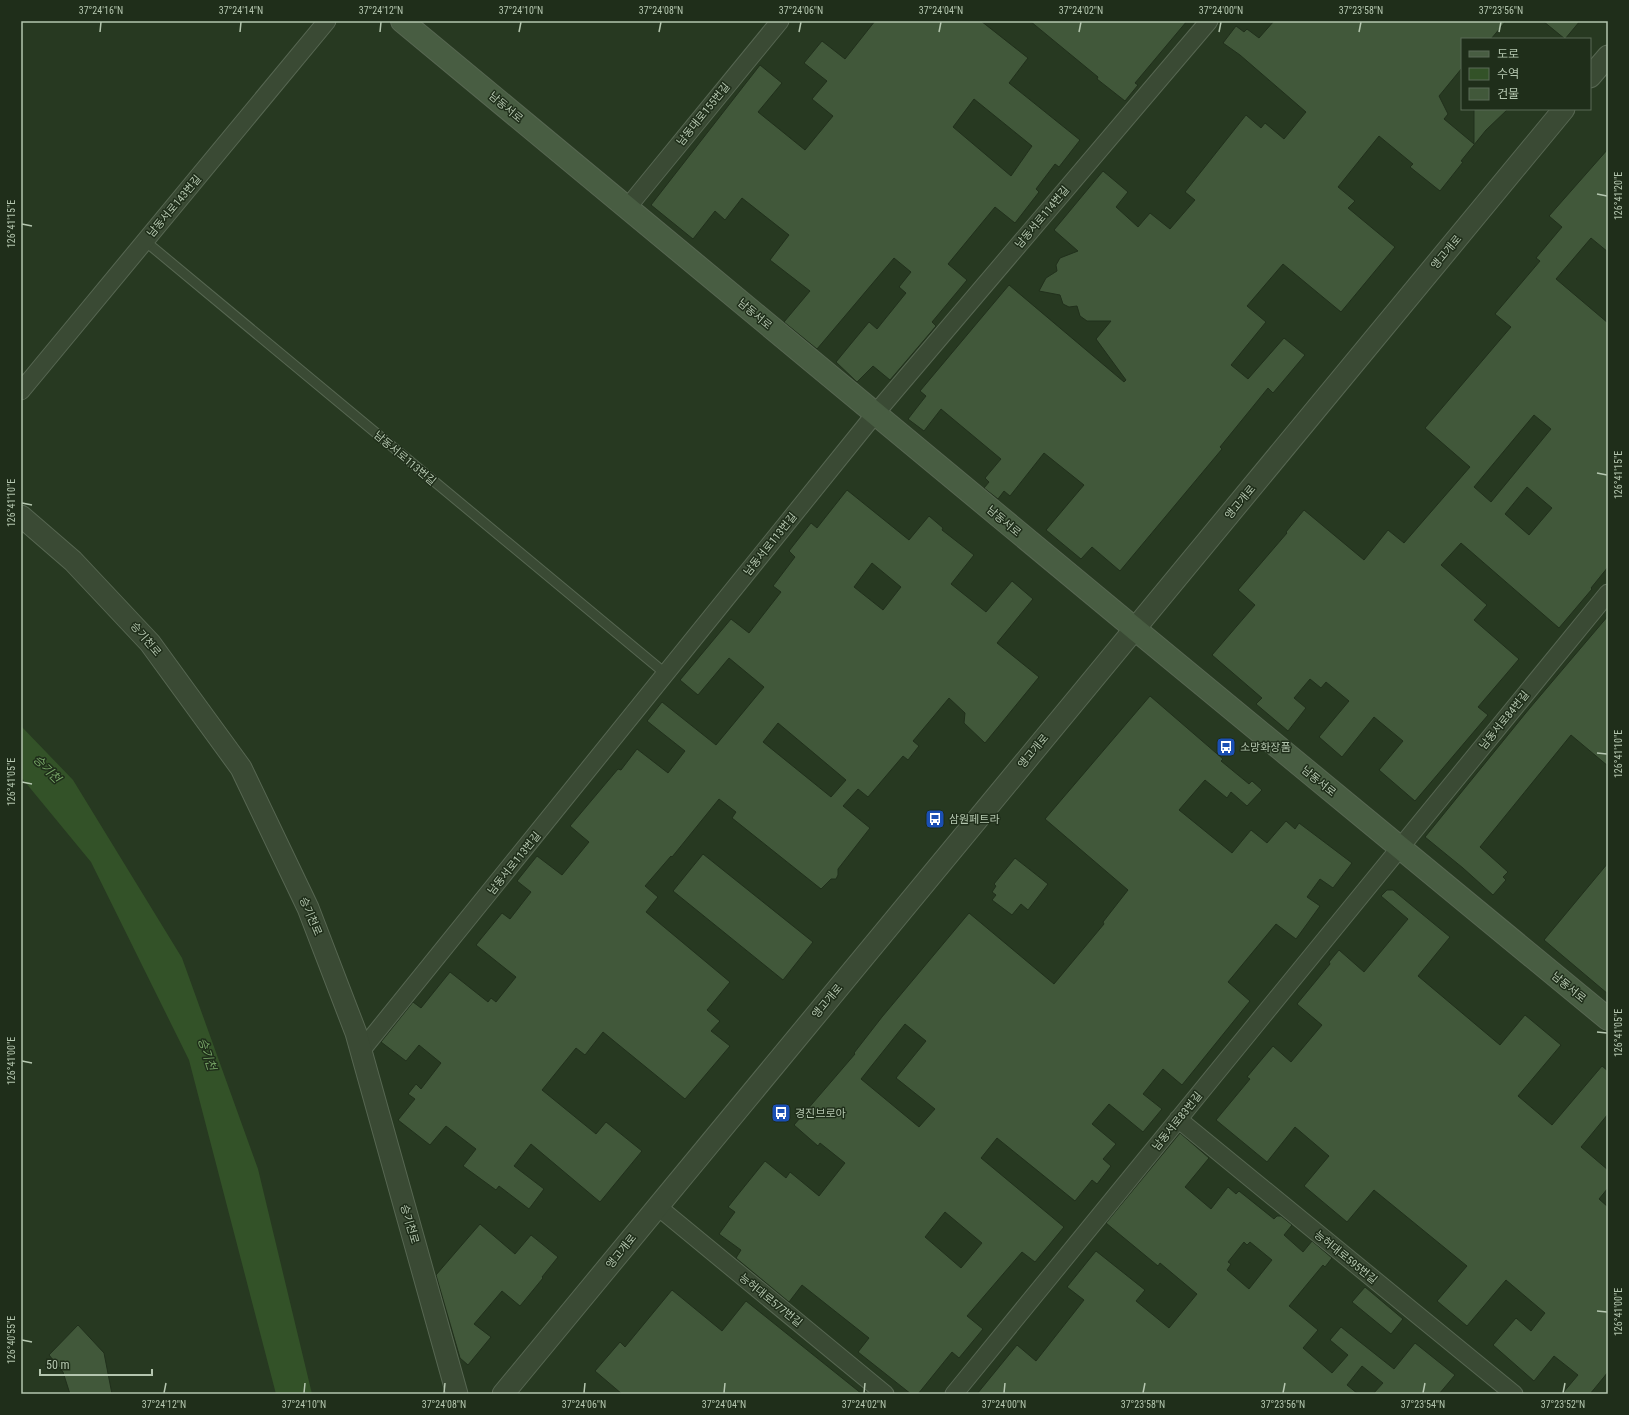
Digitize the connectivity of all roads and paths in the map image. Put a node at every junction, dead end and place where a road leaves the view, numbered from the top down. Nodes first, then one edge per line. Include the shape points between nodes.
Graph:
1 (327, 21) edge
2 (402, 21) edge
3 (780, 21) edge
4 (1209, 21) edge
5 (1608, 56) edge
6 (1591, 76) edge
7 (1563, 110) edge
8 (627, 208) junction
9 (145, 242) junction
10 (21, 392) edge
11 (875, 414) junction
12 (21, 516) edge
13 (1606, 598) edge
14 (1135, 629) junction
15 (666, 674) junction
16 (1399, 847) junction
17 (1608, 1019) edge
18 (362, 1051) junction
19 (1178, 1119) junction
20 (657, 1206) junction
21 (457, 1394) edge
22 (504, 1394) edge
23 (885, 1394) edge
24 (954, 1394) edge
25 (1514, 1394) edge

1 - 9 street, 남동서로143번길
2 - 8 main road, 남동서로
3 - 8 street, 남동대로155번길
4 - 11 street, 남동서로114번길
5 - 6 street
7 - 14 street, 앵고개로
8 - 11 main road, 남동서로
9 - 10 street, 남동서로143번길
9 - 15 lane, 남동서로113번길
11 - 14 main road, 남동서로
11 - 15 street, 남동서로113번길
12 - 18 street, 승기천로 via 74,561 150,643 241,768 308,908
13 - 16 street, 남동서로84번길
14 - 16 main road, 남동서로
14 - 20 street, 앵고개로
15 - 18 street, 남동서로113번길
16 - 17 main road, 남동서로
16 - 19 street, 남동서로83번길
18 - 21 street, 승기천로
19 - 24 street, 남동서로83번길
19 - 25 street, 능허대로595번길
20 - 22 street, 앵고개로
20 - 23 street, 능허대로577번길

